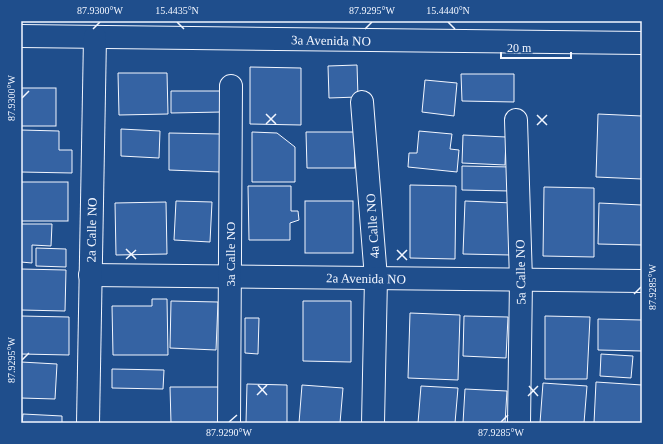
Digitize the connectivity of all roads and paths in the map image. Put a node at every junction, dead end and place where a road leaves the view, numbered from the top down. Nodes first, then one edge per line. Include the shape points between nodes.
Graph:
1 (21, 36) edge
2 (95, 36) junction
3 (642, 43) edge
4 (231, 86) dead end
5 (362, 102) dead end
6 (516, 120) dead end
7 (90, 275) junction
8 (230, 277) junction
9 (376, 278) junction
10 (521, 280) junction
11 (642, 281) edge
12 (88, 423) edge
13 (229, 423) edge
14 (373, 423) edge
15 (520, 423) edge

1 - 2 street, 3a Avenida NO
2 - 3 street, 3a Avenida NO
2 - 7 street, 2a Calle NO
4 - 8 street, 3a Calle NO
5 - 9 street, 4a Calle NO
6 - 10 street, 5a Calle NO
7 - 8 street, 2a Avenida NO
7 - 12 street, 2a Calle NO
8 - 9 street, 2a Avenida NO
8 - 13 street, 3a Calle NO
9 - 10 street, 2a Avenida NO
9 - 14 street, 4a Calle NO
10 - 11 street, 2a Avenida NO
10 - 15 street, 5a Calle NO

